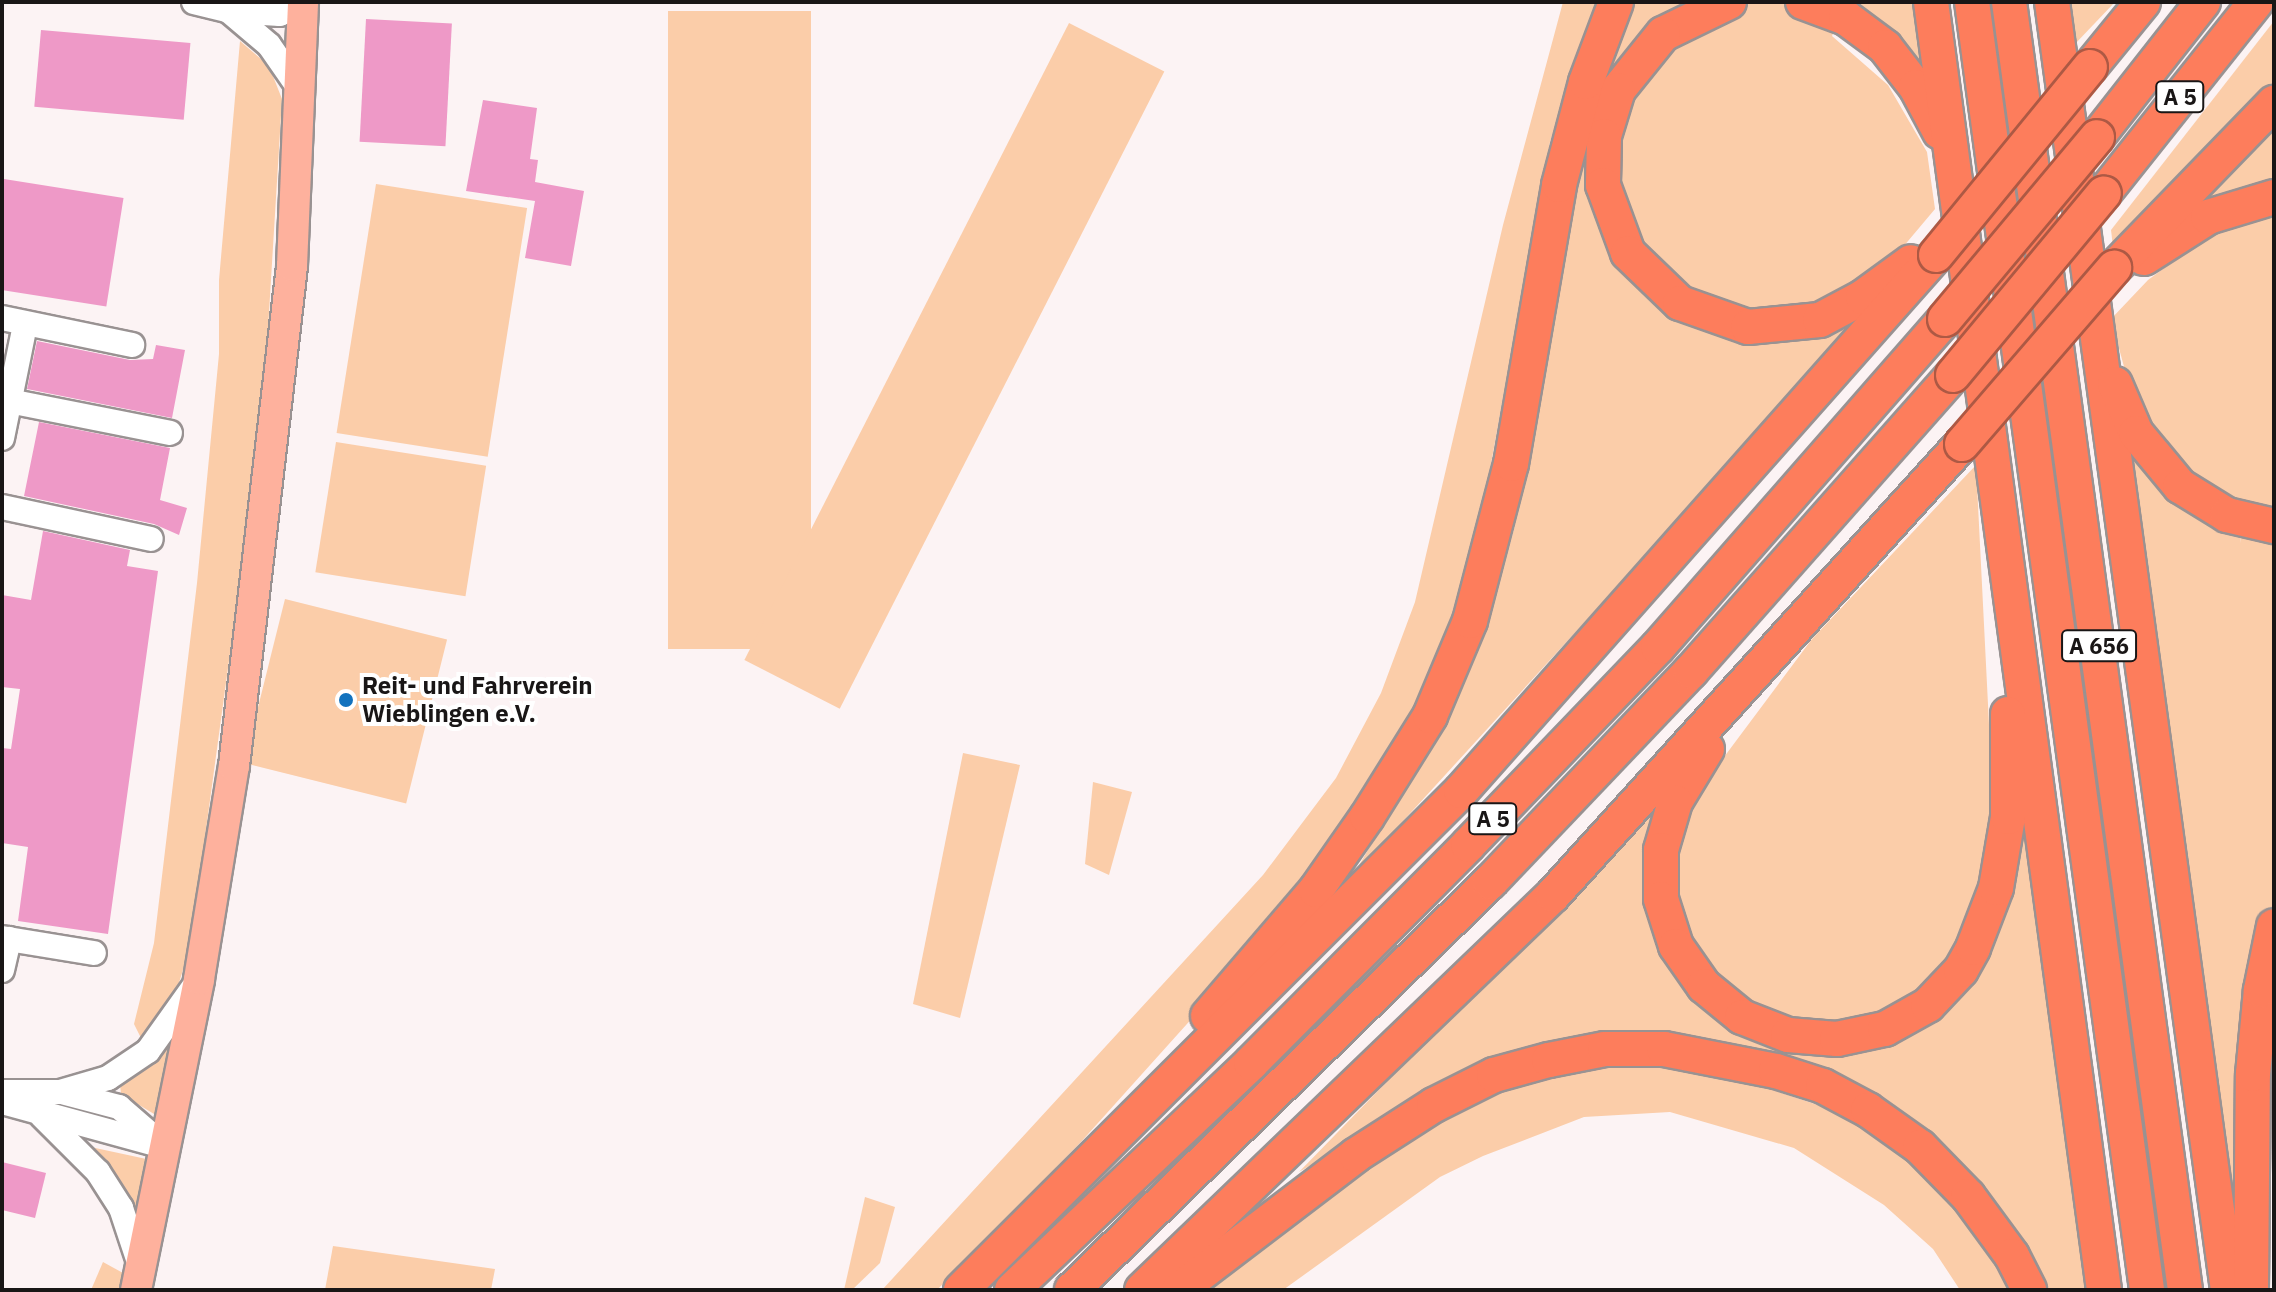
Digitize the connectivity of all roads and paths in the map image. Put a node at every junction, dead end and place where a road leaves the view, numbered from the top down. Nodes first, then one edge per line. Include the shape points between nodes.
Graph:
1 (194, 2) edge
2 (303, 2) edge
3 (1616, 2) edge
4 (1729, 2) edge
5 (1803, 2) edge
6 (1931, 2) edge
7 (1972, 2) edge
8 (2009, 2) edge
9 (2052, 2) edge
10 (2143, 2) edge
11 (2203, 2) edge
12 (2256, 2) edge
13 (229, 11) junction
14 (301, 91) junction
15 (2274, 103) edge
16 (1955, 174) junction
17 (2274, 197) edge
18 (1934, 247) junction
19 (2115, 275) junction
20 (2, 318) edge
21 (2085, 318) junction
22 (23, 335) dead end
23 (132, 345) dead end
24 (9, 401) junction
25 (170, 433) dead end
26 (2, 438) edge
27 (2, 507) edge
28 (2274, 526) edge
29 (151, 539) dead end
30 (2009, 586) junction
31 (1777, 650) junction
32 (2274, 926) edge
33 (6, 938) edge
34 (94, 953) dead end
35 (2, 970) edge
36 (199, 979) junction
37 (2, 1092) edge
38 (60, 1092) junction
39 (2, 1102) edge
40 (42, 1116) junction
41 (166, 1147) junction
42 (1084, 1162) junction
43 (138, 1278) edge
44 (961, 1290) edge
45 (1012, 1290) edge
46 (1072, 1290) edge
47 (1142, 1290) edge
48 (1179, 1290) edge
49 (2029, 1290) edge
50 (2104, 1290) edge
51 (2147, 1290) edge
52 (2185, 1290) edge
53 (2228, 1290) edge
54 (2251, 1290) edge

1 - 13 street
2 - 13 street via 280,14
2 - 14 main road
3 - 42 highway, A 5 via 1586,82 1559,185 1511,464 1492,544 1470,621 1430,716 1316,890
4 - 18 highway via 1683,20 1654,42 1630,69 1609,113 1603,185 1617,231 1643,272 1680,303 1724,323 1797,326 1863,297
5 - 16 highway via 1846,18 1885,47 1928,108
6 - 16 highway
7 - 51 highway, A 656
8 - 52 highway, A 656
9 - 21 highway
10 - 18 highway, bridge via 1974,207
11 - 45 highway, A 5, bridge via 1945,319 1658,647 1251,1063
12 - 46 highway, A 5, bridge via 1953,375 1691,671 1490,882
13 - 14 street via 269,45
14 - 36 main road via 292,266 259,572
15 - 19 highway
16 - 30 highway
17 - 19 highway via 2208,217
18 - 42 highway, A 5 via 1461,791
19 - 21 highway, bridge
20 - 23 street
21 - 28 highway via 2120,399 2158,464 2215,509
21 - 31 highway, bridge via 1962,444
21 - 53 highway
22 - 24 street
24 - 25 street
24 - 26 street
27 - 29 street
30 - 31 highway via 2002,623 2008,817 1996,888 1973,948 1944,989 1907,1019 1861,1036 1788,1035 1732,1010 1688,967 1661,899 1661,850 1675,802
30 - 50 highway
31 - 47 highway via 1553,895
32 - 54 highway via 2253,1074
33 - 34 street
33 - 35 street
36 - 38 street via 148,1051 108,1078
36 - 41 main road
37 - 38 street
38 - 41 street via 119,1107
39 - 40 street
40 - 41 street
40 - 43 street via 98,1172 114,1196
41 - 43 main road
42 - 44 highway, A 5
48 - 49 highway via 1356,1155 1434,1105 1494,1075 1605,1049 1664,1049 1761,1067 1823,1086 1868,1110 1920,1147 1968,1196 2012,1256

